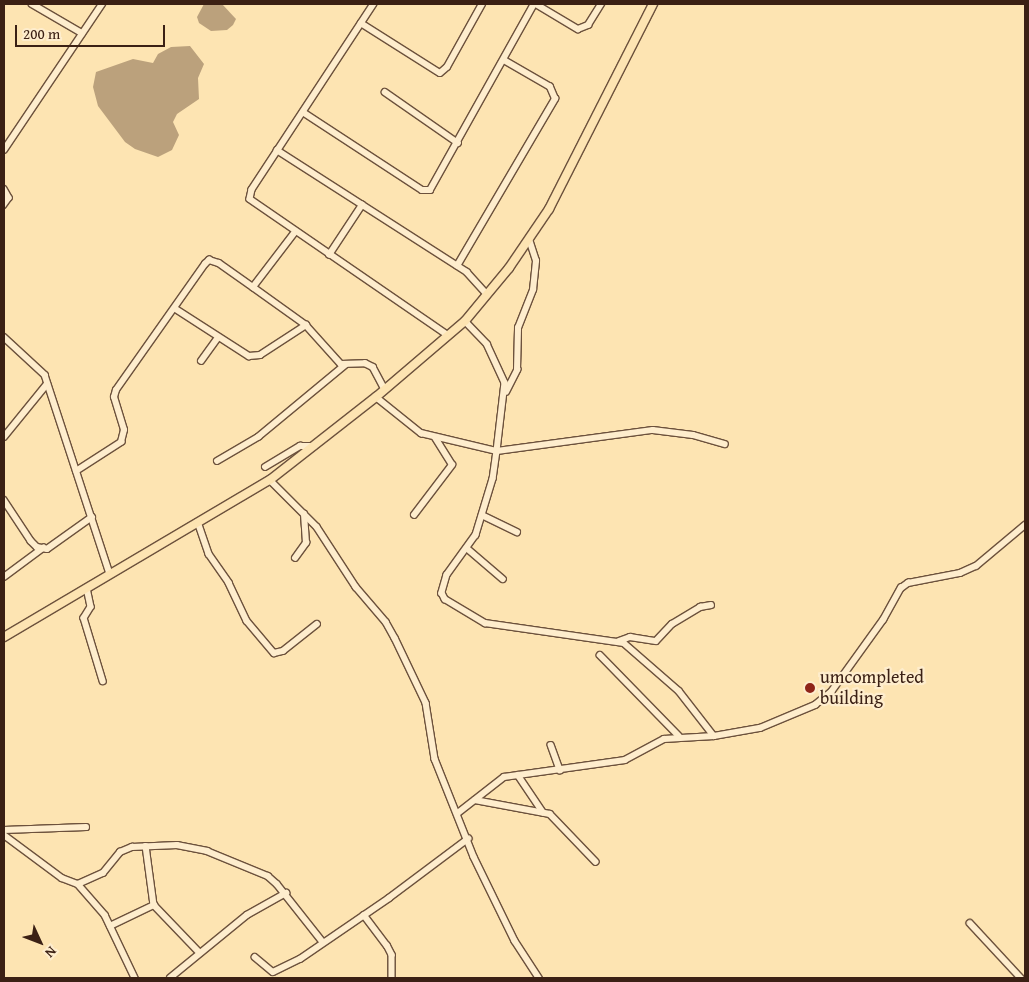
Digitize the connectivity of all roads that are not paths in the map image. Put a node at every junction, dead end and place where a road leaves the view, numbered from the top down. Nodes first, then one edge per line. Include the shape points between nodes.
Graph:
1 (32, 4) edge
2 (102, 4) edge
3 (374, 4) edge
4 (482, 4) edge
5 (535, 4) edge
6 (601, 4) edge
7 (653, 4) edge
8 (361, 23) junction
9 (82, 34) junction
10 (505, 61) junction
11 (385, 92) dead end
12 (303, 112) junction
13 (458, 143) junction
14 (4, 150) edge
15 (278, 150) junction
16 (4, 190) edge
17 (4, 205) edge
18 (362, 205) junction
19 (295, 232) junction
20 (529, 239) junction
21 (330, 255) junction
22 (457, 266) junction
23 (253, 287) junction
24 (487, 294) junction
25 (176, 309) junction
26 (466, 321) junction
27 (306, 325) junction
28 (448, 335) junction
29 (4, 338) edge
30 (218, 338) junction
31 (201, 361) dead end
32 (345, 365) junction
33 (46, 384) junction
34 (385, 390) junction
35 (505, 394) junction
36 (376, 397) junction
37 (4, 437) edge
38 (435, 438) junction
39 (725, 444) dead end
40 (314, 446) junction
41 (497, 451) junction
42 (216, 461) dead end
43 (265, 467) dead end
44 (76, 471) junction
45 (270, 480) junction
46 (5, 504) edge
47 (304, 514) junction
48 (414, 515) dead end
49 (482, 516) junction
50 (92, 518) junction
51 (198, 522) junction
52 (1025, 525) edge
53 (516, 532) dead end
54 (43, 548) junction
55 (468, 549) junction
56 (295, 558) dead end
57 (110, 574) junction
58 (4, 577) edge
59 (502, 579) dead end
60 (87, 588) junction
61 (711, 605) dead end
62 (317, 624) dead end
63 (4, 637) edge
64 (619, 641) junction
65 (600, 655) dead end
66 (103, 681) dead end
67 (680, 736) junction
68 (714, 736) junction
69 (551, 745) dead end
70 (560, 770) junction
71 (518, 774) junction
72 (474, 800) junction
73 (458, 813) junction
74 (544, 813) junction
75 (86, 827) dead end
76 (4, 830) edge
77 (4, 836) edge
78 (468, 839) junction
79 (146, 846) junction
80 (596, 862) dead end
81 (78, 884) junction
82 (286, 893) junction
83 (154, 905) junction
84 (364, 915) junction
85 (970, 923) dead end
86 (110, 926) junction
87 (323, 942) junction
88 (200, 953) junction
89 (256, 957) dead end
90 (135, 978) edge
91 (170, 978) edge
92 (392, 978) edge
93 (539, 978) edge
94 (1021, 978) edge

1 - 9 street
2 - 9 street
3 - 8 street
4 - 8 street via 447,67 440,73
5 - 6 street via 578,29 588,25
5 - 10 street
7 - 20 main road via 549,209
8 - 12 street
9 - 14 street
10 - 13 street
10 - 22 street via 550,87 555,99
11 - 13 street
12 - 13 street via 427,191 433,187
12 - 15 street
15 - 18 street
15 - 19 street via 252,190 250,199
16 - 17 street via 9,198
18 - 21 street
18 - 22 street
19 - 21 street
19 - 23 street
20 - 24 main road
20 - 35 street via 536,261 533,290 518,328 518,370
21 - 28 street
22 - 24 street via 473,276
23 - 25 street via 219,263 209,260
23 - 27 street
24 - 26 main road
25 - 30 street
25 - 44 street via 116,390 114,397 124,430 121,442
26 - 28 main road
26 - 35 street via 491,350 505,383
27 - 30 street via 260,354 249,356
27 - 32 street
28 - 34 main road
29 - 33 street via 45,375
30 - 31 street
32 - 34 street via 370,364
32 - 42 street via 258,436
33 - 37 street
33 - 44 street
34 - 36 main road
35 - 41 street
36 - 38 street via 416,430
36 - 40 main road
38 - 41 street
38 - 48 street via 452,464
39 - 41 street via 693,434 653,430
40 - 43 street via 300,446
40 - 45 main road
41 - 49 street
44 - 50 street
45 - 47 street
45 - 51 main road
46 - 54 street via 31,541
47 - 56 street via 306,543
47 - 73 street via 317,527 356,587 386,622 395,638 426,703 435,759
49 - 53 street
49 - 55 street
50 - 54 street via 47,549
50 - 57 street
51 - 57 main road
51 - 62 street via 209,554 230,583 247,622 274,653 283,651
52 - 68 street via 976,566 908,583 901,588 883,620 831,692 815,705 760,728
54 - 58 street
55 - 59 street
55 - 64 street via 447,575 442,593 451,603 479,621 577,638
57 - 60 main road
60 - 63 main road
60 - 66 street via 91,607 84,618
61 - 64 street via 672,624 656,641 630,637
64 - 68 street via 679,691
65 - 67 street
67 - 68 street
67 - 70 street via 664,739 625,760
69 - 70 street
70 - 71 street
71 - 72 street via 504,777
71 - 74 street
72 - 73 street
72 - 74 street
73 - 78 street
74 - 80 street via 559,821
75 - 76 street
77 - 81 street via 62,878
78 - 84 street
78 - 93 street via 484,880
79 - 81 street via 120,852 103,872
79 - 82 street via 177,845 226,857 268,876
79 - 83 street
81 - 86 street via 100,908
82 - 87 street
82 - 88 street via 247,916
83 - 86 street
83 - 88 street
84 - 87 street
84 - 92 street via 390,950
85 - 94 street
86 - 90 street
87 - 89 street via 273,972
88 - 91 street

